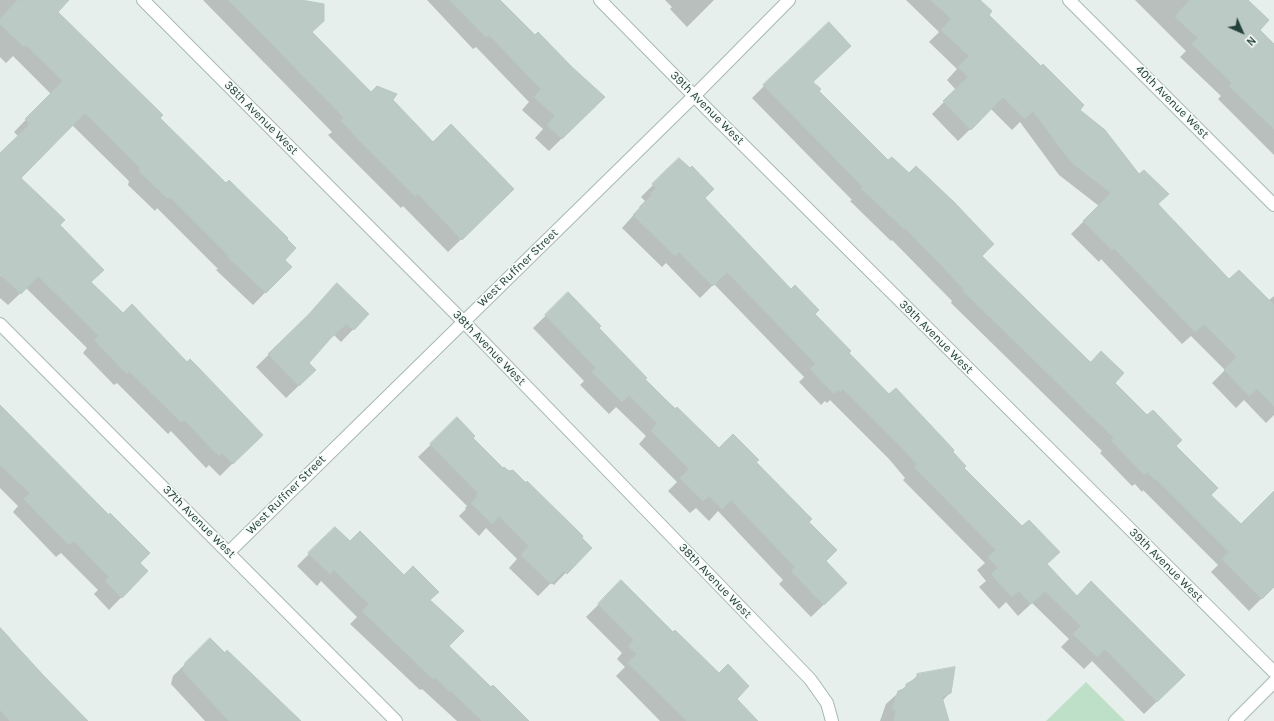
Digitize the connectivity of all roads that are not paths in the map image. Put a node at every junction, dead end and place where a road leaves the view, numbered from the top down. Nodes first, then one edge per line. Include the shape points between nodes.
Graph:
1 (143, 0) edge
2 (600, 0) edge
3 (789, 0) edge
4 (1069, 0) edge
5 (694, 96) junction
6 (1274, 205) edge
7 (463, 321) junction
8 (0, 324) edge
9 (229, 552) junction
10 (1274, 672) edge
11 (1274, 682) edge
12 (396, 721) edge
13 (832, 721) edge
14 (1235, 721) edge

1 - 7 street, 38th Avenue West
2 - 5 street, 39th Avenue West
3 - 5 street, West Ruffner Street
4 - 6 street, 40th Avenue West
5 - 7 street, West Ruffner Street
5 - 10 street, 39th Avenue West
7 - 9 street, West Ruffner Street
7 - 13 street, 38th Avenue West via 810,679 827,703
8 - 9 street, 37th Avenue West
9 - 12 street, 37th Avenue West
11 - 14 street

